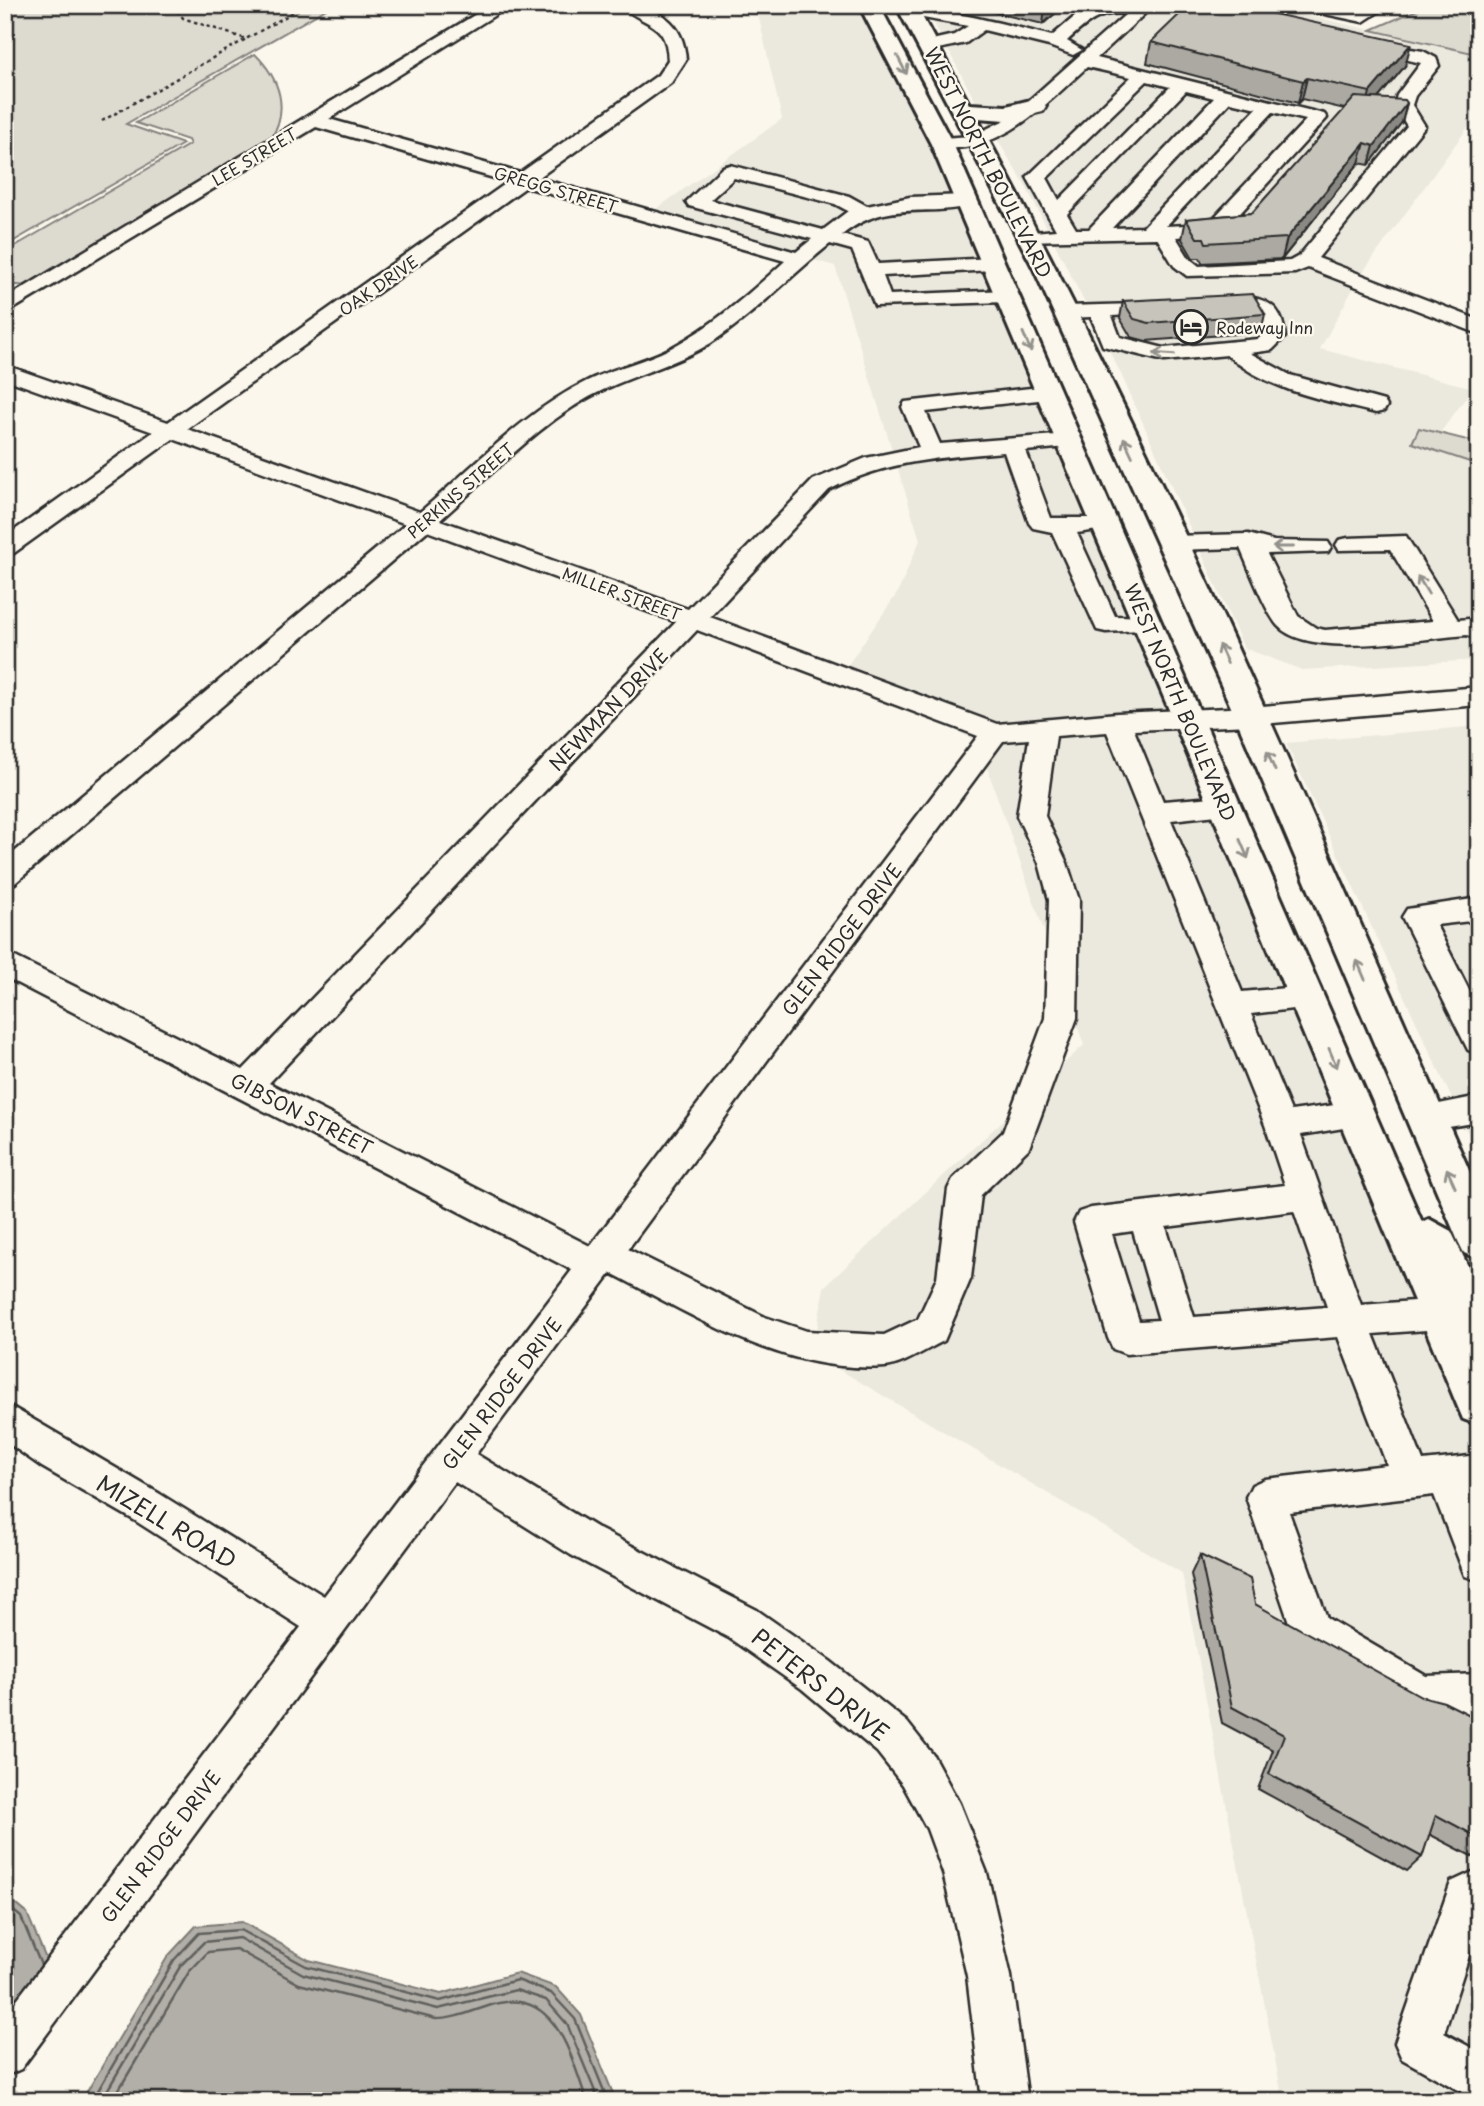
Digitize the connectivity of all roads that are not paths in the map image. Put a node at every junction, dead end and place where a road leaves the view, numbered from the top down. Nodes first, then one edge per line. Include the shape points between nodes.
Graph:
1 (503, 5) edge
2 (629, 5) edge
3 (869, 5) edge
4 (1307, 5) edge
5 (1381, 5) edge
6 (1143, 8) edge
7 (1192, 8) edge
8 (909, 9) edge
9 (981, 24) junction
10 (1279, 24) edge
11 (1346, 40) edge
12 (1055, 42) junction
13 (929, 46) junction
14 (1145, 52) dead end
15 (1090, 57) junction
16 (1135, 72) junction
17 (1183, 84) junction
18 (1227, 95) junction
19 (1270, 105) junction
20 (1035, 106) junction
21 (959, 108) junction
22 (313, 120) junction
23 (976, 141) junction
24 (942, 144) junction
25 (526, 181) junction
26 (828, 197) junction
27 (865, 200) junction
28 (966, 201) junction
29 (1057, 213) junction
30 (792, 229) junction
31 (1156, 232) junction
32 (1095, 234) junction
33 (1069, 235) junction
34 (1029, 237) junction
35 (825, 238) junction
36 (799, 259) junction
37 (1306, 260) junction
38 (993, 264) junction
39 (871, 271) junction
40 (1007, 296) junction
41 (5, 308) edge
42 (1099, 310) junction
43 (1066, 312) junction
44 (1479, 328) edge
45 (1078, 339) junction
46 (1111, 341) junction
47 (1234, 350) junction
48 (5, 370) edge
49 (1049, 393) junction
50 (1376, 406) dead end
51 (170, 431) junction
52 (1069, 442) junction
53 (1013, 446) junction
54 (933, 454) junction
55 (424, 521) junction
56 (1104, 523) junction
57 (1062, 527) junction
58 (1248, 541) junction
59 (1172, 543) junction
60 (1348, 545) dead end
61 (1319, 547) dead end
62 (5, 548) edge
63 (1120, 559) junction
64 (1079, 563) junction
65 (695, 620) junction
66 (1148, 623) junction
67 (1450, 628) junction
68 (1478, 629) edge
69 (1479, 696) edge
70 (1251, 716) junction
71 (1189, 718) junction
72 (1117, 722) junction
73 (1044, 728) junction
74 (995, 733) junction
75 (1226, 806) junction
76 (1154, 812) junction
77 (5, 876) edge
78 (1478, 911) edge
79 (5, 963) edge
80 (1307, 998) junction
81 (1232, 1004) junction
82 (1479, 1041) edge
83 (248, 1084) junction
84 (1479, 1109) edge
85 (1357, 1115) junction
86 (1425, 1118) junction
87 (1281, 1125) junction
88 (1306, 1196) junction
89 (1397, 1212) junction
90 (1145, 1215) junction
91 (1479, 1241) edge
92 (602, 1260) junction
93 (1440, 1314) junction
94 (1350, 1322) junction
95 (1181, 1334) junction
96 (1479, 1335) edge
97 (1479, 1405) edge
98 (5, 1420) edge
99 (451, 1460) junction
100 (1445, 1475) edge
101 (1479, 1563) edge
102 (329, 1622) junction
103 (1479, 1694) edge
104 (1479, 1891) edge
105 (5, 2053) edge
106 (1479, 2078) edge
107 (1006, 2101) edge

1 - 22 street, LEE STREET
2 - 25 street, OAK DRIVE via 658,19 674,37 678,49 674,68 652,90
3 -> 24 main road, WEST NORTH BOULEVARD
4 - 5 street via 1363,17
6 - 12 street via 1103,6
6 - 15 street
7 - 10 street
8 - 9 street
8 - 13 main road, WEST NORTH BOULEVARD
9 - 12 street
9 - 13 street via 960,39
11 - 37 street via 1423,56 1430,66 1402,105 1416,126
12 - 15 street
13 - 21 main road, WEST NORTH BOULEVARD
14 - 16 street
15 - 16 street
15 - 20 street
16 - 17 street
16 - 29 street via 1037,177
17 - 18 street
17 - 29 street
18 - 19 street
18 - 32 street
19 - 31 street
19 - 31 street via 1318,118 1214,230
20 - 21 main road via 992,115
20 - 23 street via 998,133
21 - 23 main road, WEST NORTH BOULEVARD
22 - 25 street, GREGG STREET
22 - 41 street, LEE STREET
23 - 24 street
23 - 34 main road, WEST NORTH BOULEVARD
24 - 28 main road, WEST NORTH BOULEVARD
25 - 36 street, GREGG STREET
25 - 51 street, OAK DRIVE
26 - 27 street
26 - 30 street
26 - 30 street via 730,171 696,202
27 - 28 street, PERKINS STREET via 910,204
27 - 35 street, PERKINS STREET
28 - 38 main road, WEST NORTH BOULEVARD
29 - 33 street
30 - 35 street
31 - 32 street
31 - 37 street via 1194,272 1295,267
32 - 33 street
33 - 34 street
34 - 43 main road, WEST NORTH BOULEVARD
35 - 36 street, PERKINS STREET
35 - 39 street via 861,246
36 - 55 street, PERKINS STREET via 736,316 702,339 594,386 539,422
37 - 44 street
38 - 39 street
38 - 40 main road, WEST NORTH BOULEVARD
39 - 40 street via 882,302
40 -> 49 main road, WEST NORTH BOULEVARD
42 - 43 street
42 - 46 street
42 - 47 street via 1258,303 1269,311 1274,337 1264,345
43 - 45 main road, WEST NORTH BOULEVARD
45 - 46 street
59 -> 45 main road, WEST NORTH BOULEVARD
47 -> 46 street via 1164,355
47 - 50 street via 1249,365 1282,380
48 - 51 street, MILLER STREET
49 - 52 main road, WEST NORTH BOULEVARD
49 - 54 street via 913,407
51 - 55 street, MILLER STREET
51 - 62 street, OAK DRIVE
52 - 53 street, NEWMAN DRIVE
52 - 56 main road, WEST NORTH BOULEVARD
53 - 54 street, NEWMAN DRIVE
53 - 57 street via 1041,523
54 - 65 street, NEWMAN DRIVE via 850,470 821,485
55 - 65 street, MILLER STREET
55 - 77 street, PERKINS STREET
56 - 57 street
56 - 63 main road, WEST NORTH BOULEVARD
57 - 64 street
58 - 59 street
61 -> 58 street via 1273,548
58 - 67 street via 1288,621 1308,634 1325,638
70 -> 59 main road, WEST NORTH BOULEVARD
67 -> 60 street via 1397,541
63 - 64 street
63 - 66 main road, WEST NORTH BOULEVARD
64 - 66 street via 1106,624
65 - 74 street, MILLER STREET
65 - 83 street, NEWMAN DRIVE
66 - 71 main road, WEST NORTH BOULEVARD
67 - 68 street
69 - 70 street, MILLER STREET
70 - 71 street, MILLER STREET
86 -> 70 main road, WEST NORTH BOULEVARD
71 - 72 street, MILLER STREET
71 - 75 main road, WEST NORTH BOULEVARD
72 - 73 street, MILLER STREET
72 - 76 street
73 - 74 street, MILLER STREET
73 - 92 street, GIBSON STREET via 1031,816 1064,900 1061,1018 1017,1139 965,1189 954,1278 931,1330 887,1351 807,1347 754,1329
74 - 92 street, GLEN RIDGE DRIVE
75 - 76 street
75 -> 80 main road, WEST NORTH BOULEVARD
76 - 81 street
78 - 82 street via 1418,917
79 - 83 street, GIBSON STREET
80 - 81 street
80 -> 85 main road, WEST NORTH BOULEVARD
81 - 87 street
83 - 92 street, GIBSON STREET
84 - 86 street
85 - 87 street
85 - 89 main road, WEST NORTH BOULEVARD
91 -> 86 main road, WEST NORTH BOULEVARD
87 - 88 street
88 - 90 street
88 - 94 street
89 - 93 main road, WEST NORTH BOULEVARD
89 - 96 main road via 1436,1243
90 - 95 street
90 - 95 street via 1091,1222 1126,1338
92 - 99 street, GLEN RIDGE DRIVE
93 - 94 street
93 - 97 main road, WEST NORTH BOULEVARD
94 - 95 street
94 - 100 street
98 - 102 street, MIZELL ROAD
99 - 102 street, GLEN RIDGE DRIVE
99 - 107 street, PETERS DRIVE via 585,1542 743,1624 892,1737 938,1806 965,1873 989,1976
100 - 101 street
100 - 103 street via 1265,1497 1312,1631 1422,1696
102 - 105 street, GLEN RIDGE DRIVE
104 - 106 street via 1466,1897 1419,2043

